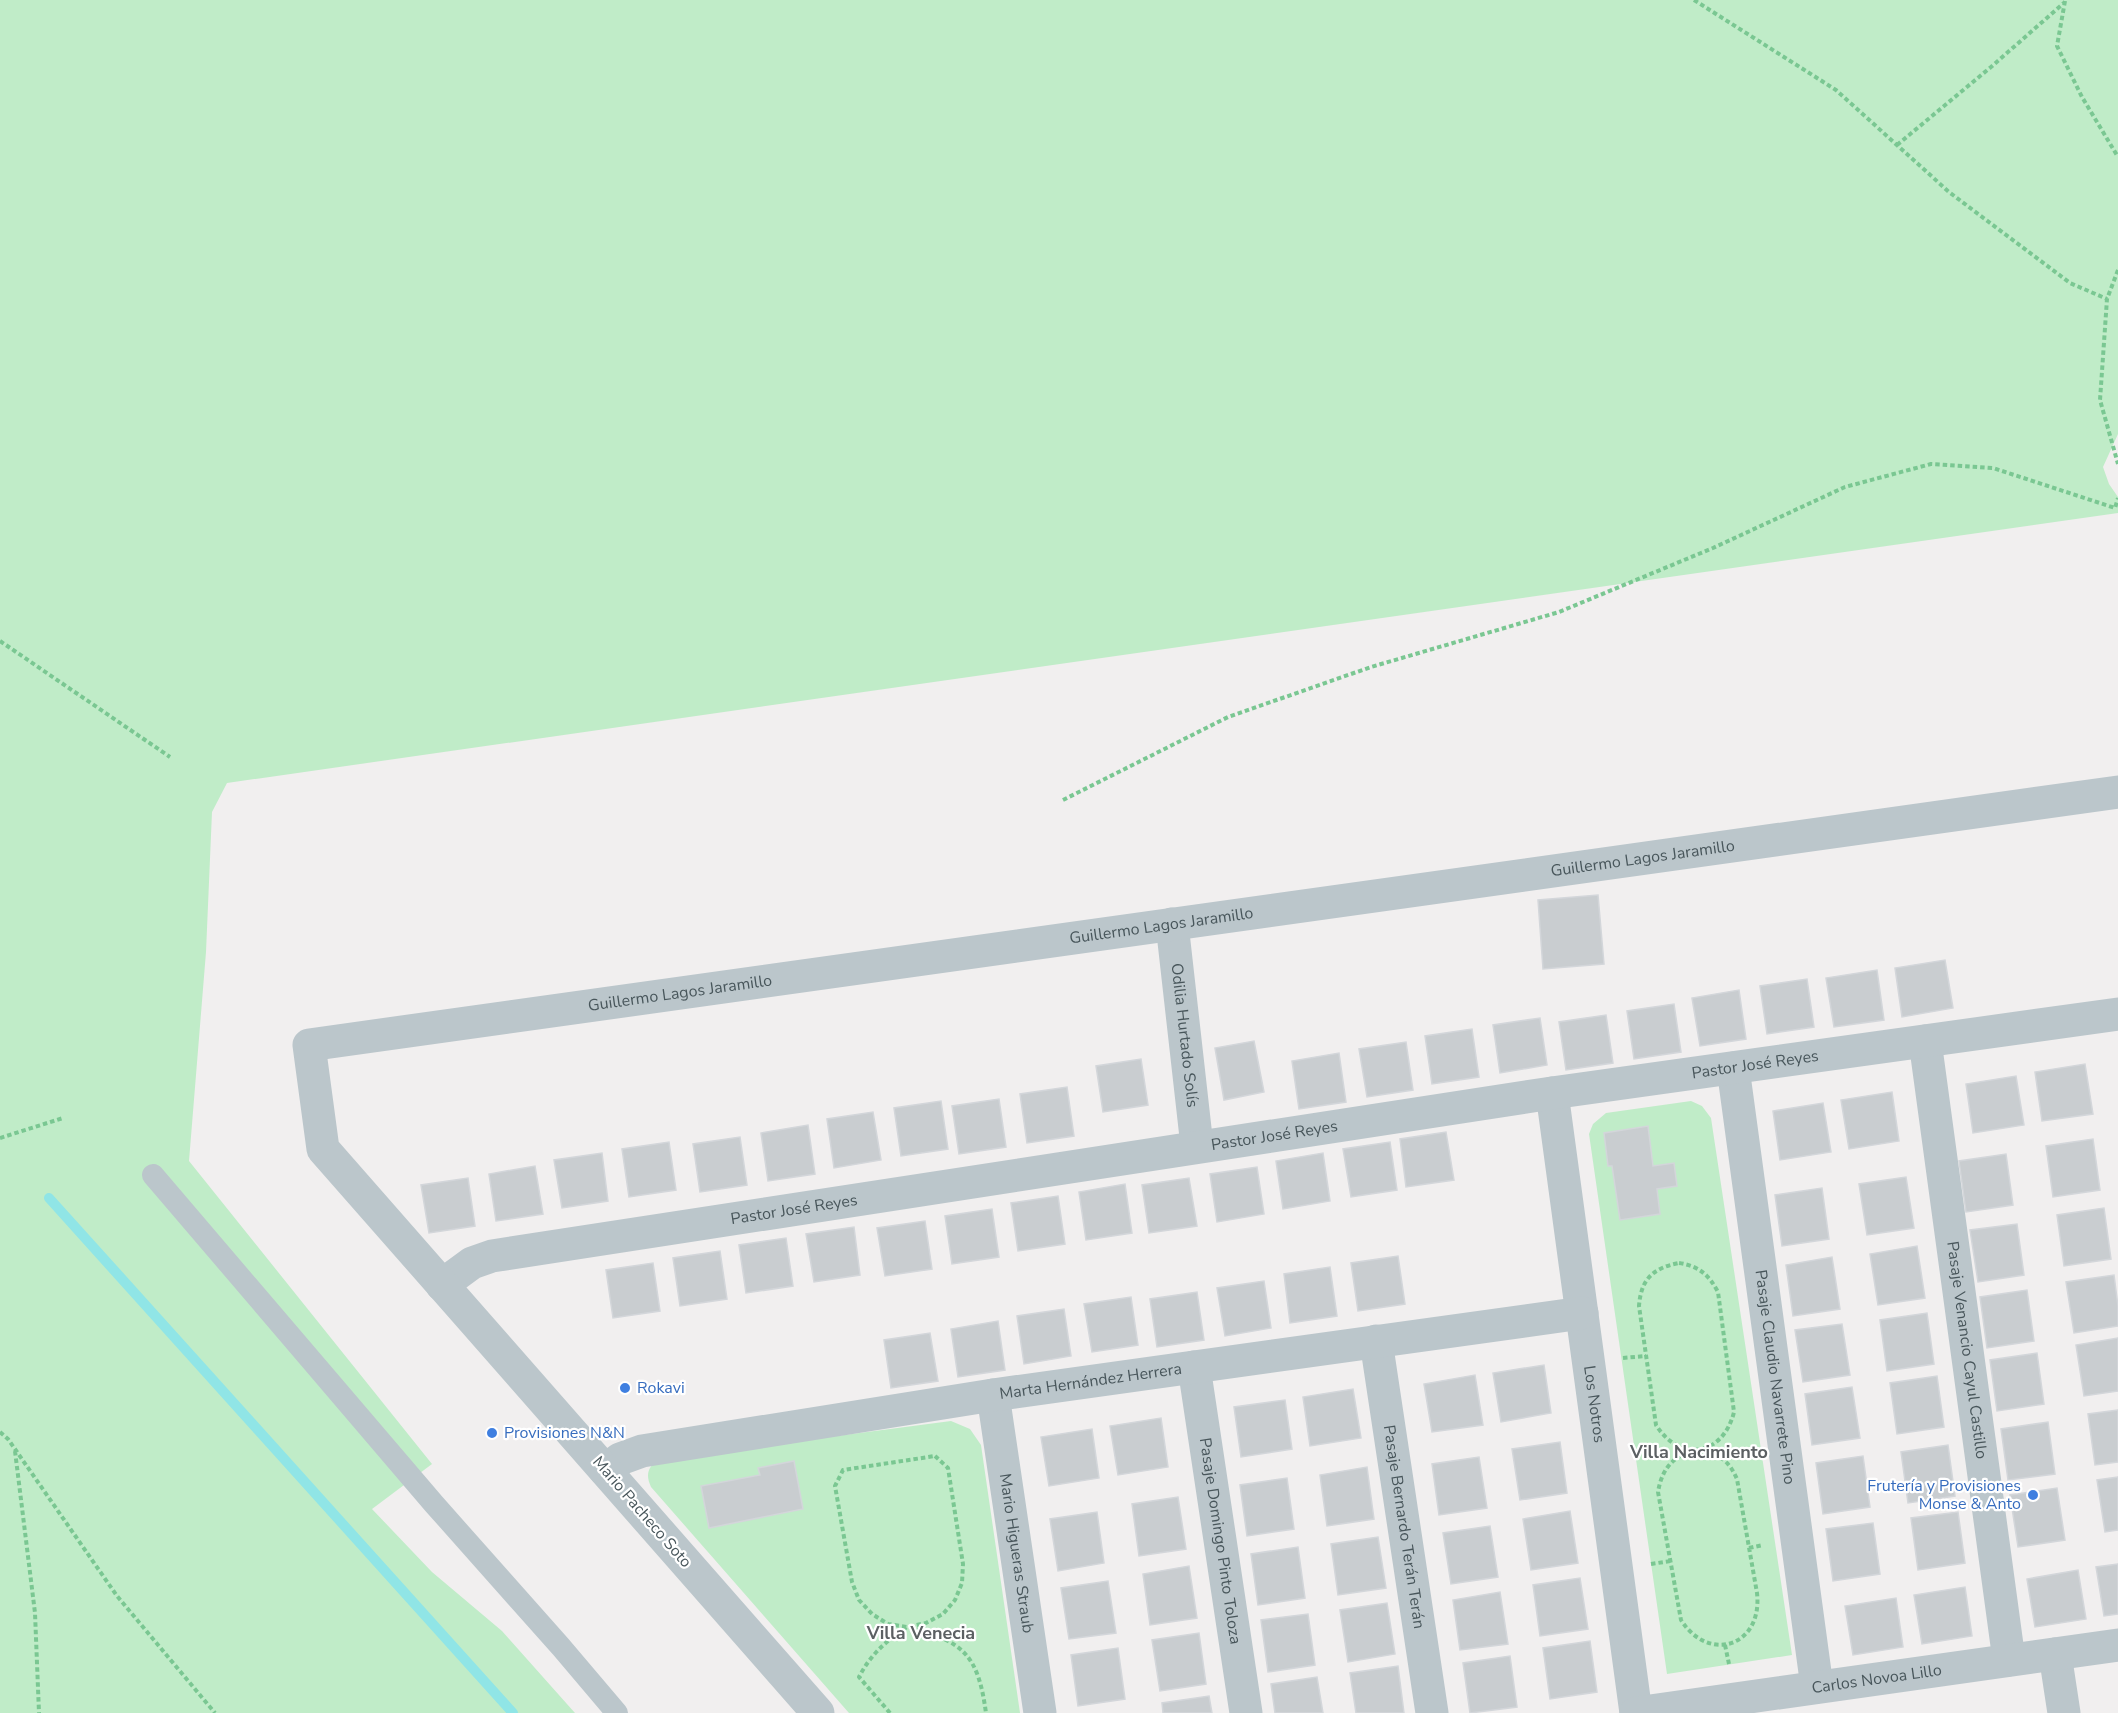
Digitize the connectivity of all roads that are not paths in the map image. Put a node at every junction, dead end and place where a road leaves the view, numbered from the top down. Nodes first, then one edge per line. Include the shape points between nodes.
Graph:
1 (2118, 792) edge
2 (1172, 924) junction
3 (2117, 1019) edge
4 (1924, 1041) junction
5 (1733, 1068) junction
6 (1552, 1093) junction
7 (1197, 1146) junction
8 (323, 1149) joint
9 (153, 1176) dead end
10 (442, 1285) junction
11 (1582, 1313) junction
12 (1376, 1341) junction
13 (1194, 1367) junction
14 (993, 1395) junction
15 (605, 1470) junction
16 (2118, 1646) edge
17 (2055, 1654) junction
18 (2008, 1660) junction
19 (1817, 1688) junction
20 (617, 1713) edge
21 (818, 1713) edge
22 (1040, 1713) edge
23 (1246, 1713) edge
24 (1432, 1713) edge
25 (1636, 1713) edge
26 (2064, 1713) edge

1 - 2 street, Guillermo Lagos Jaramillo
2 - 7 street, Odilia Hurtado Solís
2 - 8 street, Guillermo Lagos Jaramillo via 309,1045
3 - 4 street, Pastor José Reyes
4 - 5 street, Pastor José Reyes
4 - 18 street, Pasaje Venancio Cayul Castillo
5 - 6 street, Pastor José Reyes
5 - 19 street, Pasaje Claudio Navarrete Pino
6 - 7 street, Pastor José Reyes
6 - 11 street, Los Notros
7 - 10 street, Pastor José Reyes via 492,1256 472,1263
8 - 10 street, Mario Pacheco Soto
9 - 20 lane
10 - 15 street, Mario Pacheco Soto
11 - 12 street, Marta Hernández Herrera
11 - 25 street, Los Notros
12 - 13 street, Marta Hernández Herrera
12 - 24 street, Pasaje Bernardo Terán Terán
13 - 14 street, Marta Hernández Herrera
13 - 23 street, Pasaje Domingo Pinto Toloza
14 - 15 street, Marta Hernández Herrera via 642,1451
14 - 22 street, Mario Higueras Straub
15 - 21 street, Mario Pacheco Soto
16 - 17 street, Carlos Novoa Lillo
17 - 18 street, Carlos Novoa Lillo
17 - 26 street
18 - 19 street, Carlos Novoa Lillo
19 - 25 street, Carlos Novoa Lillo

